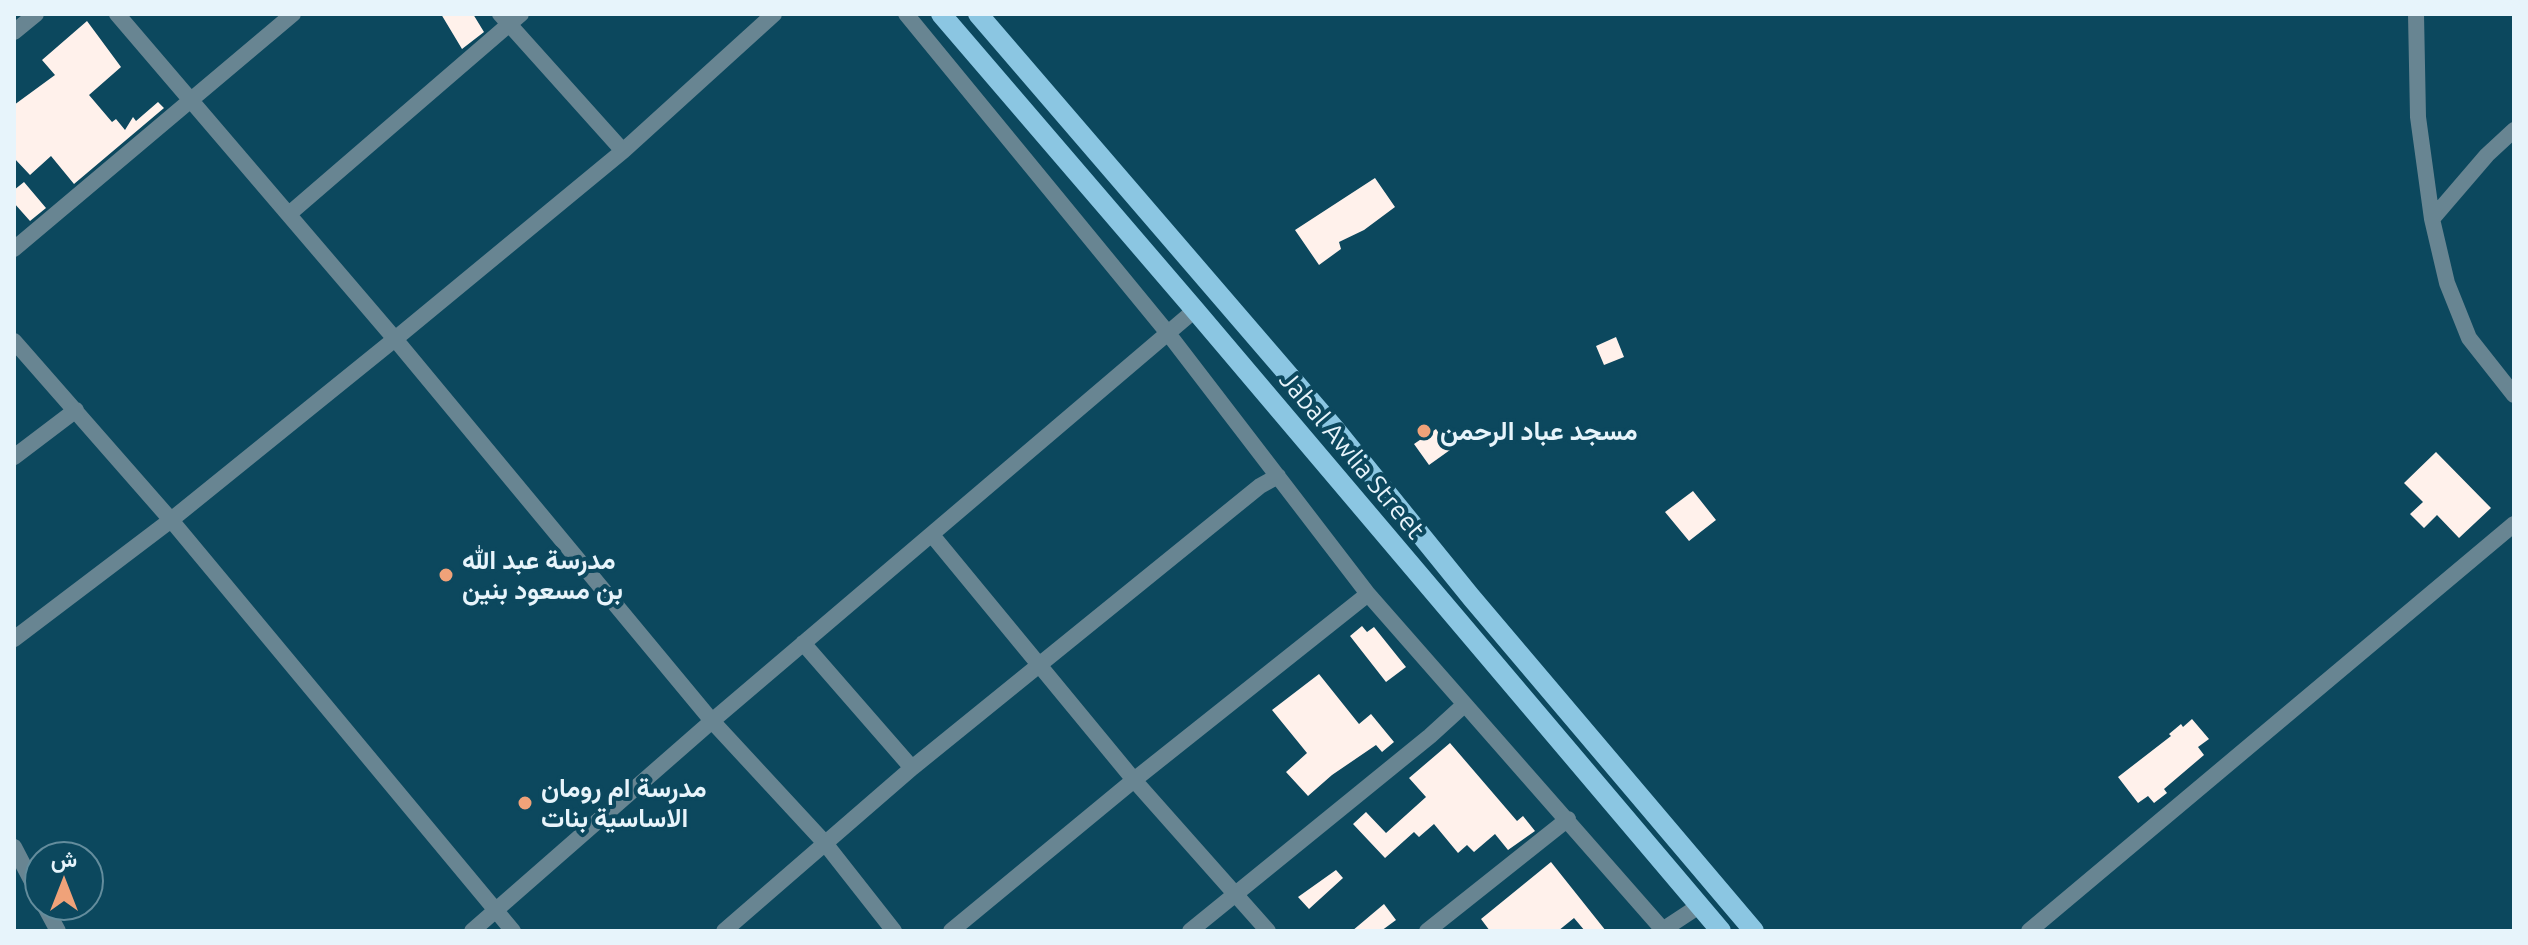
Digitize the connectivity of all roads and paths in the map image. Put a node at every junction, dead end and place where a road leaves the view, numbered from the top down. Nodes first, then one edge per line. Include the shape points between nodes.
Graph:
1 (36, 14) edge
2 (117, 14) edge
3 (293, 14) edge
4 (774, 14) edge
5 (906, 14) edge
6 (941, 14) edge
7 (978, 14) edge
8 (2416, 14) edge
9 (510, 17) edge
10 (14, 32) edge
11 (191, 100) junction
12 (2514, 130) edge
13 (623, 151) junction
14 (289, 214) junction
15 (2432, 219) junction
16 (14, 249) edge
17 (1195, 310) junction
18 (1167, 332) junction
19 (395, 339) junction
20 (14, 341) edge
21 (2514, 395) edge
22 (76, 410) junction
23 (14, 457) edge
24 (1278, 476) junction
25 (171, 520) junction
26 (2514, 524) edge
27 (932, 535) junction
28 (1368, 594) junction
29 (14, 639) edge
30 (803, 643) junction
31 (1040, 663) junction
32 (1464, 705) junction
33 (712, 721) junction
34 (912, 768) junction
35 (1134, 780) junction
36 (1568, 819) junction
37 (824, 842) junction
38 (14, 847) edge
39 (24, 866) edge
40 (1236, 892) junction
41 (1699, 906) junction
42 (496, 910) junction
43 (472, 931) edge
44 (513, 931) edge
45 (724, 931) edge
46 (894, 931) edge
47 (951, 931) edge
48 (1190, 931) edge
49 (1268, 931) edge
50 (1427, 931) edge
51 (1663, 931) edge
52 (1721, 931) edge
53 (1754, 931) edge
54 (2029, 931) edge

1 - 10 street
2 - 11 street
3 - 11 street
4 - 13 street
5 - 18 street
6 - 17 main road, Jabal Awlia Street
7 - 53 main road, Jabal Awlia Street via 1335,429
8 - 15 street via 2418,117
9 - 13 street
9 - 14 street
11 - 14 street
11 - 16 street
12 - 15 street
13 - 19 street
14 - 19 street
15 - 21 street via 2447,283 2469,338
17 - 18 street
17 - 41 main road, Jabal Awlia Street
18 - 24 street
18 - 27 street
19 - 25 street
19 - 33 street
20 - 22 street
22 - 23 street
22 - 25 street
24 - 28 street
24 - 31 street
25 - 29 street
25 - 42 street
26 - 54 street
27 - 30 street
27 - 31 street
28 - 32 street
28 - 35 street
30 - 33 street
30 - 34 street
31 - 34 street
31 - 35 street
32 - 36 street
32 - 40 street
33 - 37 street
33 - 42 street
34 - 37 street
35 - 40 street
35 - 47 street
36 - 50 street
36 - 51 street
37 - 45 street
37 - 46 street
38 - 39 street
40 - 48 street
40 - 49 street
41 - 51 street
41 - 52 main road, Jabal Awlia Street
42 - 43 street
42 - 44 street

